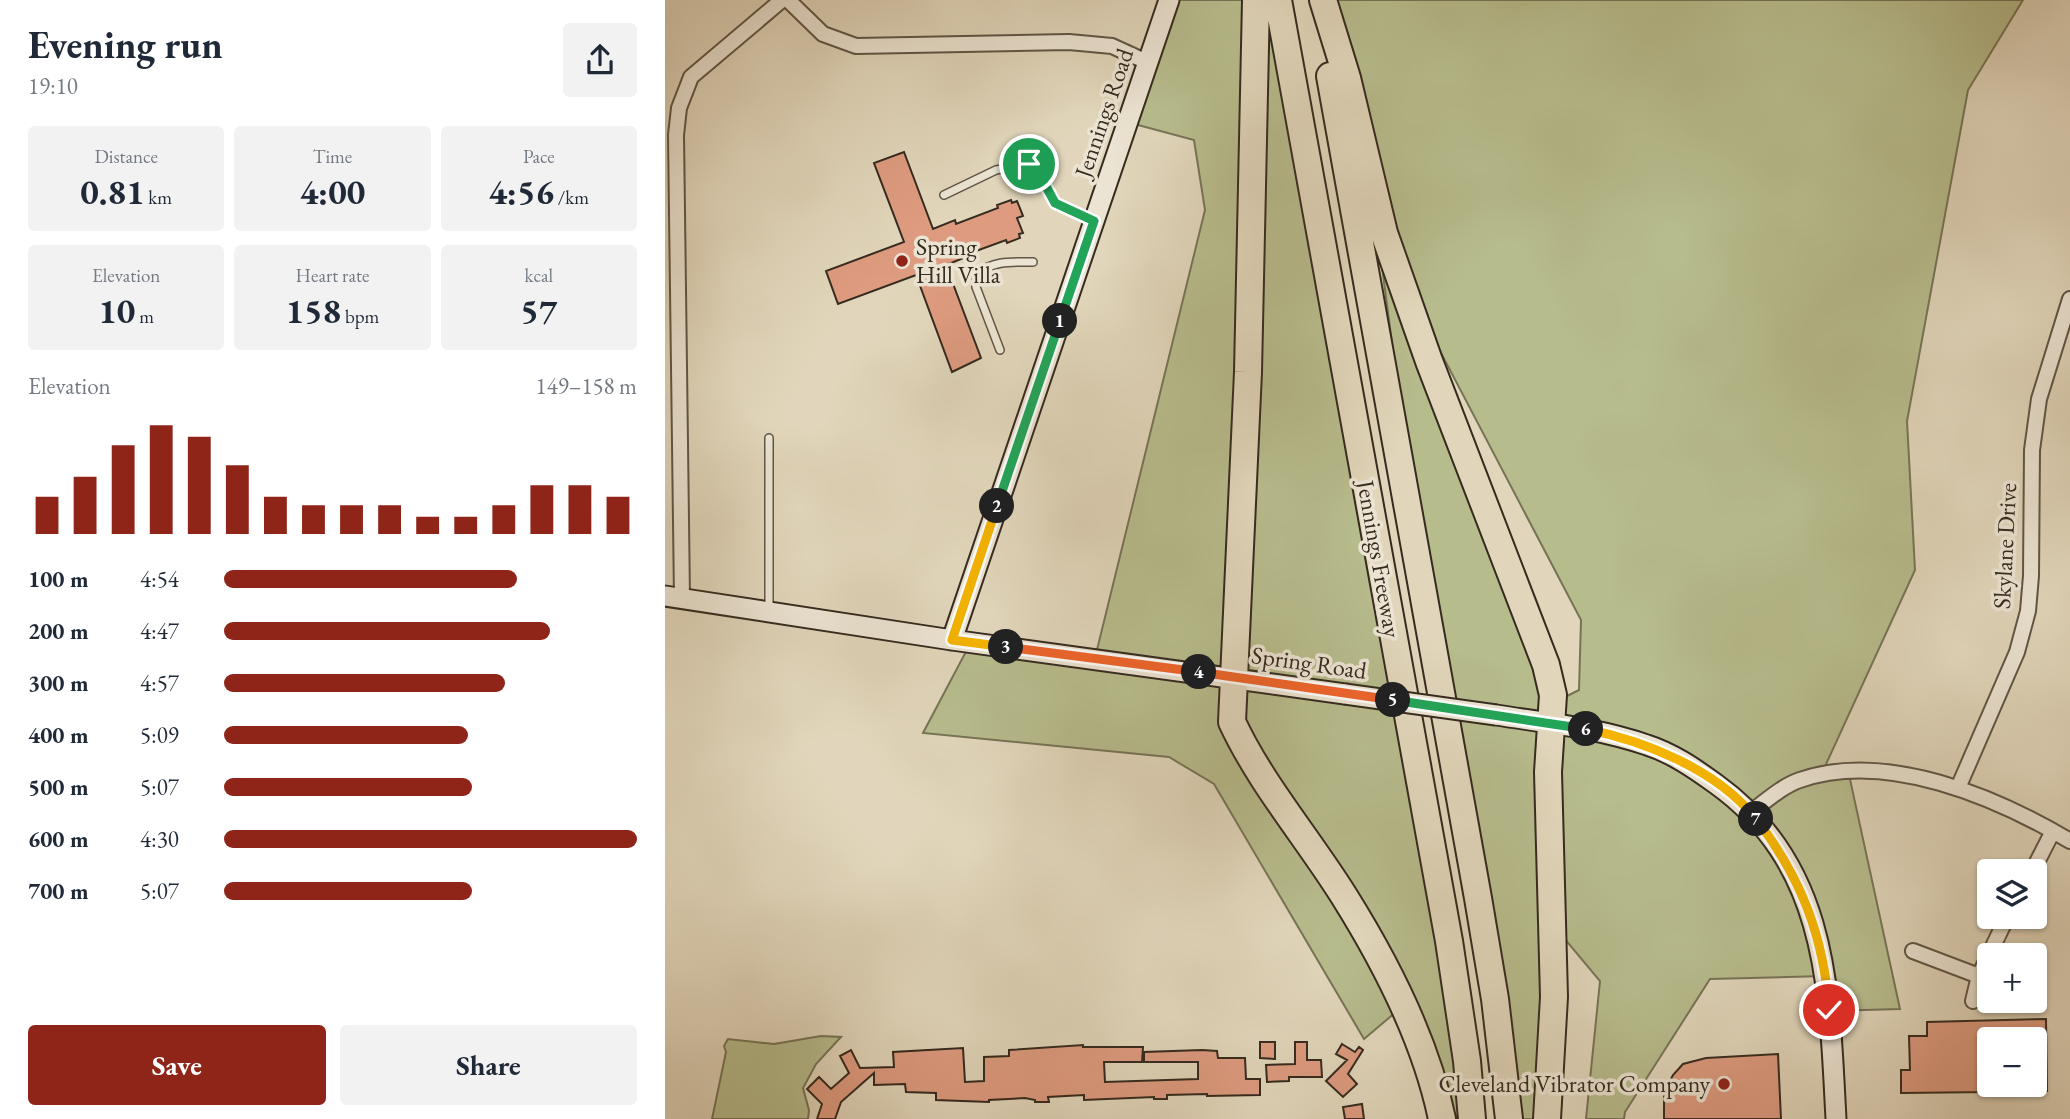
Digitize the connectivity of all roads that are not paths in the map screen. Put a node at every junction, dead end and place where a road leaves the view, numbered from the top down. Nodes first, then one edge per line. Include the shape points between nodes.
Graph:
1 (782, 0) edge
2 (788, 0) edge
3 (1169, 0) edge
4 (1256, 0) edge
5 (1278, 0) edge
6 (1317, 0) edge
7 (1323, 0) edge
8 (1147, 62) junction
9 (944, 195) dead end
10 (1094, 221) junction
11 (1033, 262) dead end
12 (2070, 299) edge
13 (1000, 350) dead end
14 (769, 438) dead end
15 (674, 597) edge
16 (769, 612) junction
17 (952, 640) junction
18 (1234, 677) junction
19 (1553, 723) junction
20 (1958, 788) junction
21 (1751, 812) junction
22 (2053, 831) junction
23 (2070, 841) edge
24 (2039, 859) edge
25 (1913, 951) dead end
26 (1977, 975) edge
27 (1977, 984) edge
28 (1973, 1001) dead end
29 (1442, 1119) edge
30 (1472, 1119) edge
31 (1509, 1119) edge
32 (1547, 1119) edge
33 (1836, 1119) edge

1 - 15 street via 691,77 679,108
2 - 8 street via 823,34 856,47 1069,42 1112,46
3 - 8 street, Jennings Road
4 - 18 highway via 1248,372
5 - 30 highway, Jennings Freeway via 1449,941
6 - 31 highway, Jennings Freeway via 1478,898
7 - 19 highway via 1384,233 1546,665
8 - 10 street, Jennings Road
9 - 10 lane via 996,170 1029,164 1055,203
10 - 17 street, Jennings Road
11 - 13 lane via 1001,262 977,274 976,287
12 - 20 street, Skylane Drive via 2039,399 2032,450 2028,611 2017,652
14 - 16 lane
15 - 16 street, Spring Road
16 - 17 street, Spring Road
17 - 18 street, Spring Road
18 - 19 street, Spring Road, bridge
18 - 29 highway via 1232,722 1247,754 1344,895 1381,958 1412,1025
19 - 21 street, Spring Road via 1650,746 1696,769
19 - 32 highway via 1548,772 1554,997
20 - 21 street via 1909,776 1848,770 1797,780
20 - 22 street
21 - 33 street, Spring Road via 1796,878 1820,947 1828,986
22 - 23 street
22 - 24 street
25 - 26 street
27 - 28 street

